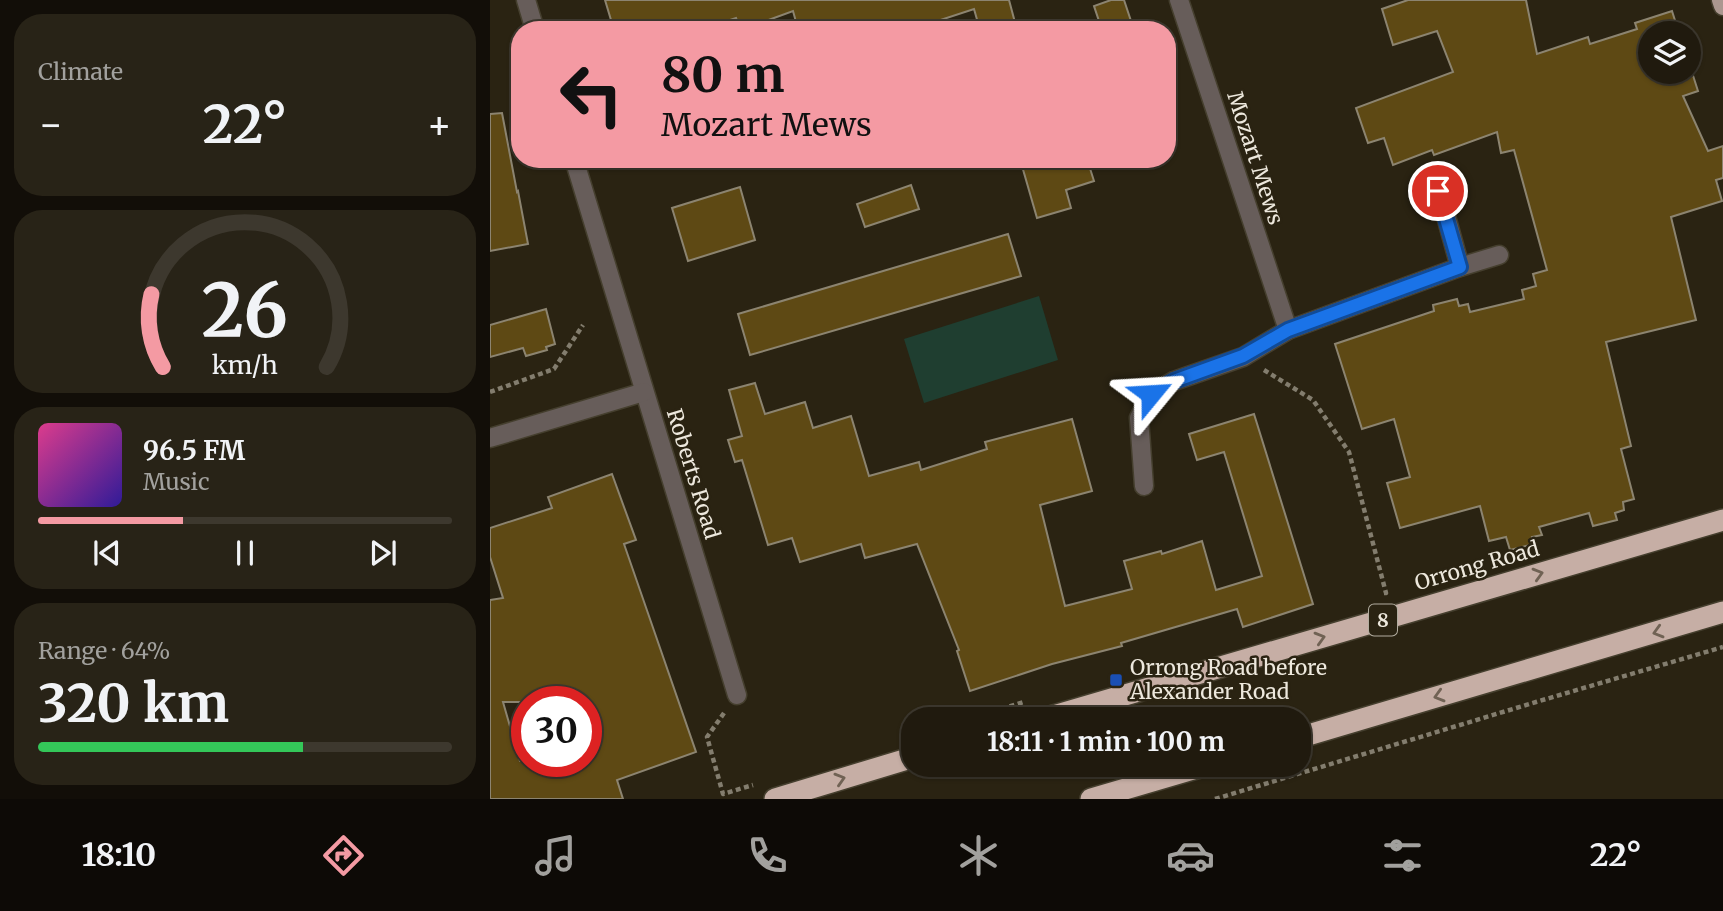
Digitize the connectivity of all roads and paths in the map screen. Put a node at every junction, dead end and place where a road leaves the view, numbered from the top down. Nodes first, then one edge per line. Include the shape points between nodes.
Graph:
1 (526, 0) edge
2 (1179, 0) edge
3 (1721, 0) edge
4 (1723, 6) edge
5 (532, 21) edge
6 (577, 168) edge
7 (1438, 191) dead end
8 (1499, 255) dead end
9 (1460, 267) junction
10 (583, 325) dead end
11 (1288, 330) junction
12 (1243, 356) junction
13 (490, 392) edge
14 (644, 392) junction
15 (490, 438) edge
16 (1144, 486) dead end
17 (1723, 520) edge
18 (1386, 593) dead end
19 (1723, 612) edge
20 (1723, 647) edge
21 (737, 695) joint
22 (1084, 707) edge
23 (1311, 734) edge
24 (901, 761) edge
25 (1166, 777) edge
26 (723, 794) dead end
27 (775, 799) edge
28 (1091, 799) edge
29 (1215, 799) edge

1 - 5 street
2 - 11 street, Mozart Mews
3 - 4 main road
6 - 14 street, Roberts Road
7 - 9 street
8 - 9 street
9 - 11 street
10 - 13 path via 554,369
11 - 12 street
12 - 16 street via 1151,394 1139,418
12 - 18 path via 1313,400 1349,452
14 - 15 street
14 - 21 street, Roberts Road
22 -> 17 highway, Orrong Road / 8
19 -> 23 highway
20 - 29 path
21 - 26 path via 707,737
27 -> 24 highway
25 - 28 highway

